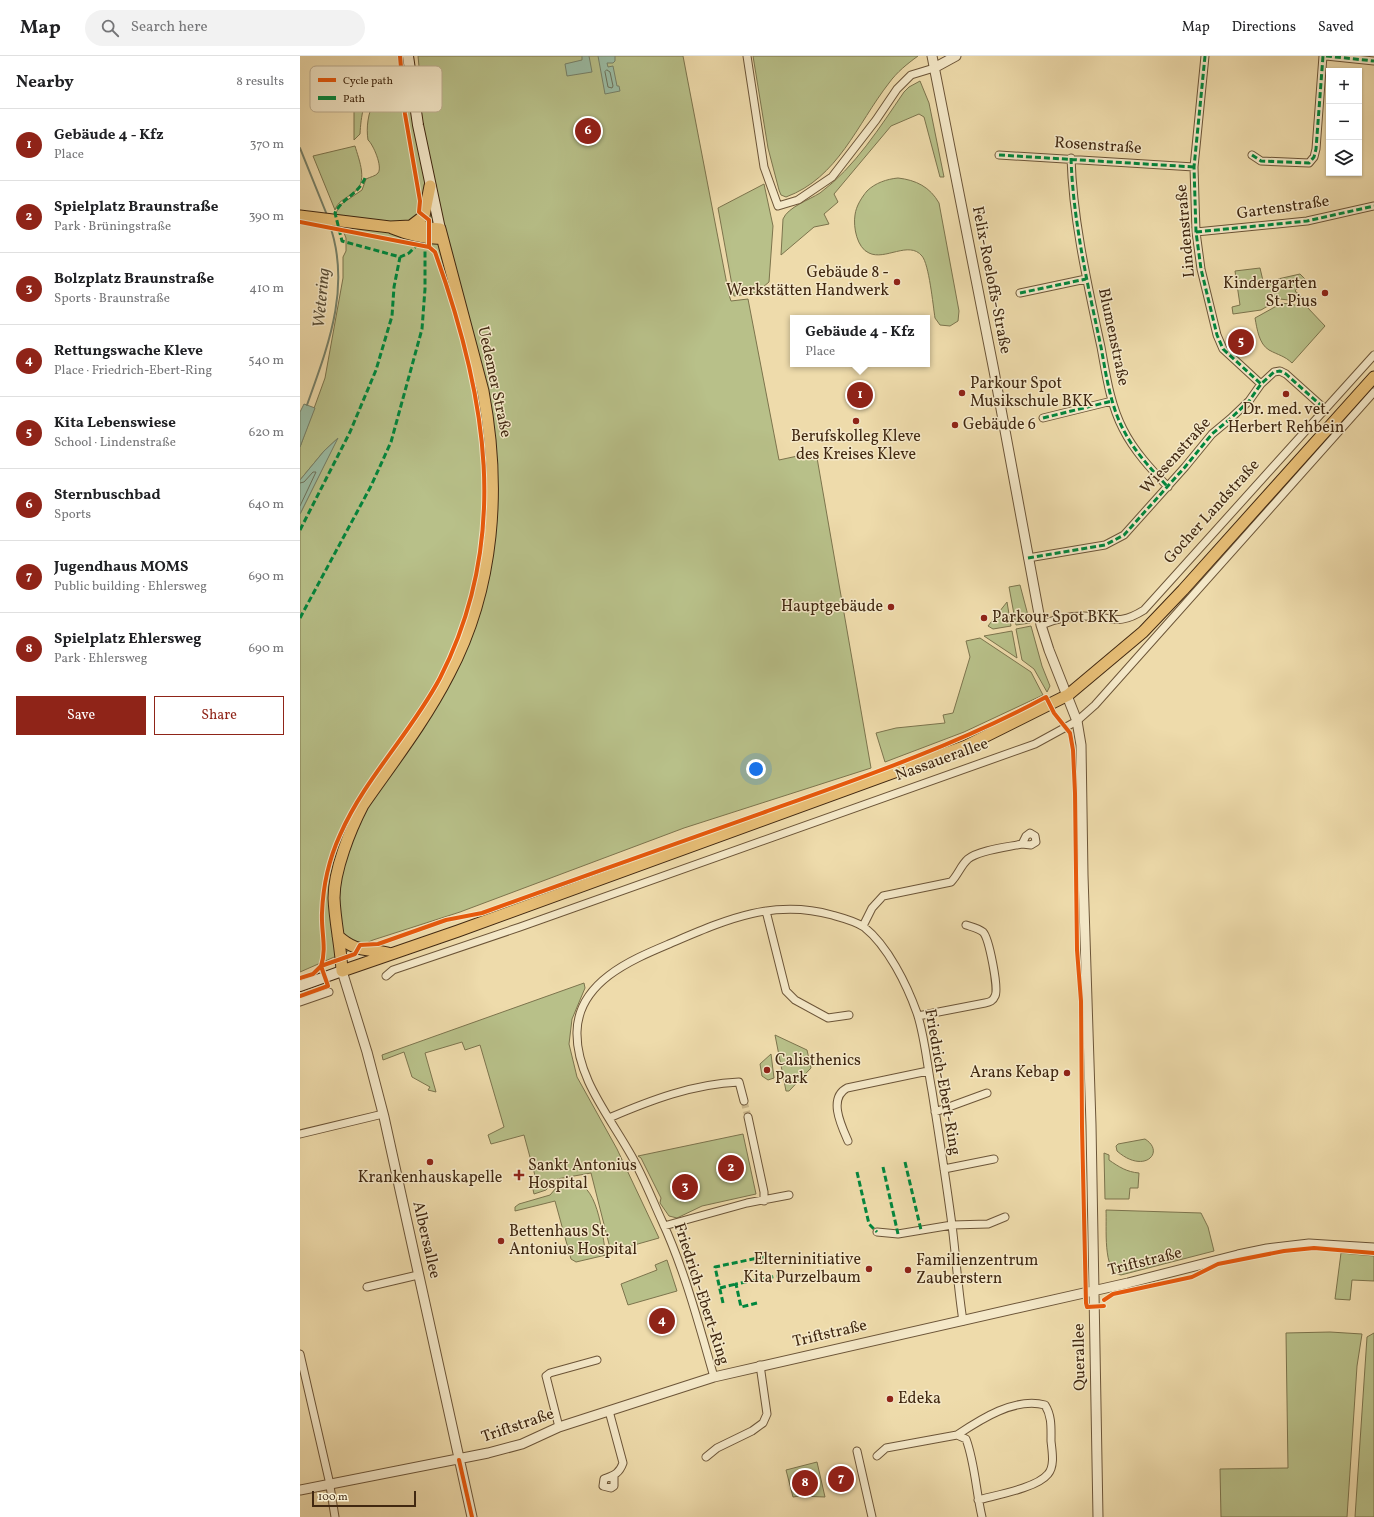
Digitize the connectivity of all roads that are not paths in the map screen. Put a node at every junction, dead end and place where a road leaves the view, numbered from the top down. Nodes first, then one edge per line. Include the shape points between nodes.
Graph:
1 (408, 56) edge
2 (747, 56) edge
3 (932, 56) edge
4 (956, 56) edge
5 (1206, 56) edge
6 (1325, 56) edge
7 (1372, 59) edge
8 (409, 66) edge
9 (934, 68) junction
10 (416, 112) edge
11 (999, 155) dead end
12 (1252, 155) dead end
13 (1071, 158) junction
14 (1194, 167) junction
15 (430, 186) junction
16 (1374, 206) edge
17 (301, 216) edge
18 (411, 226) junction
19 (390, 227) junction
20 (1196, 232) junction
21 (441, 234) junction
22 (1086, 279) junction
23 (1020, 293) dead end
24 (1374, 355) edge
25 (1374, 377) edge
26 (1261, 384) junction
27 (1374, 392) edge
28 (1112, 401) junction
29 (1325, 409) junction
30 (1043, 418) dead end
31 (1168, 487) junction
32 (1028, 558) junction
33 (1041, 625) junction
34 (1068, 695) junction
35 (1078, 726) junction
36 (1022, 844) dead end
37 (766, 911) junction
38 (966, 925) dead end
39 (863, 926) junction
40 (338, 936) junction
41 (391, 954) junction
42 (342, 971) junction
43 (386, 976) dead end
44 (300, 986) edge
45 (329, 992) dead end
46 (300, 1002) edge
47 (849, 1015) dead end
48 (918, 1016) junction
49 (928, 1071) junction
50 (987, 1093) dead end
51 (744, 1101) tunnel mouth
52 (935, 1112) junction
53 (383, 1114) junction
54 (748, 1117) tunnel mouth
55 (609, 1118) junction
56 (300, 1134) edge
57 (848, 1141) dead end
58 (994, 1159) dead end
59 (944, 1169) junction
60 (789, 1196) dead end
61 (764, 1201) junction
62 (1005, 1217) dead end
63 (952, 1225) junction
64 (664, 1226) junction
65 (877, 1232) dead end
66 (1374, 1248) edge
67 (418, 1275) junction
68 (367, 1287) dead end
69 (1094, 1290) junction
70 (963, 1320) junction
71 (300, 1354) edge
72 (598, 1360) dead end
73 (760, 1365) junction
74 (302, 1372) edge
75 (714, 1377) junction
76 (610, 1411) junction
77 (559, 1428) junction
78 (957, 1435) junction
79 (857, 1451) dead end
80 (877, 1456) dead end
81 (706, 1457) dead end
82 (459, 1460) junction
83 (614, 1476) dead end
84 (329, 1485) junction
85 (300, 1490) edge
86 (978, 1500) junction
87 (335, 1517) edge
88 (472, 1517) edge
89 (872, 1517) edge
90 (982, 1517) edge
91 (1098, 1517) edge

1 - 8 main road, Uedemer Straße
2 - 9 street via 764,167 778,206 798,200 832,177 897,89 911,75
3 - 9 street, Felix-Roeloffs-Straße
4 - 9 street
5 - 14 street, Lindenstraße
6 - 7 street
6 - 12 street via 1314,157 1309,163 1262,161
9 - 32 street, Felix-Roeloffs-Straße
10 - 15 main road, Uedemer Straße
11 - 13 street, Rosenstraße
13 - 14 street, Rosenstraße
13 - 22 street, Blumenstraße via 1071,178
14 - 20 street, Lindenstraße
15 - 18 main road via 424,216
15 - 21 main road, Uedemer Straße
16 - 20 street, Gartenstraße via 1307,221
17 - 19 main road
18 - 19 main road
18 - 21 main road
19 - 21 main road via 405,234 429,239
20 - 26 street, Lindenstraße via 1201,269 1216,335 1223,349
21 - 40 main road, Uedemer Straße via 488,419 493,472 491,531 478,598 450,674 355,820 335,888
22 - 23 street, Blumenstraße
22 - 28 street, Blumenstraße
24 - 29 street, Gocher Landstraße
25 - 34 main road, Gocher Landstraße via 1143,632
26 - 29 street, Wiesenstraße via 1274,372 1280,371
26 - 31 street, Wiesenstraße via 1249,401 1212,434
27 - 35 street
28 - 30 street, Blumenstraße
28 - 31 street, Blumenstraße via 1122,429 1132,445
29 - 33 street, Gocher Landstraße via 1144,610 1124,620 1085,616 1064,617
31 - 32 street, Wiesenstraße via 1124,535 1115,540 1105,545
32 - 33 street, Felix-Roeloffs-Straße
33 - 34 street, Felix-Roeloffs-Straße
34 - 35 street, Querallee
34 - 41 main road, Nassauerallee via 966,746
35 - 43 street, Nassauerallee via 1035,744 393,970
35 - 69 street, Querallee via 1081,745
36 - 39 street via 975,855 951,882 883,896 872,908
37 - 39 street, Friedrich-Ebert-Ring via 802,909 824,912
37 - 47 street via 786,991 795,1000 828,1018
37 - 55 street, Friedrich-Ebert-Ring via 734,918 691,933 624,964 608,975 587,999 579,1016 578,1053 585,1074
38 - 48 street via 984,933 990,952 996,996 992,1001 985,1003
39 - 48 street, Friedrich-Ebert-Ring via 892,960 905,983
40 - 41 main road via 357,950 376,950
40 - 42 main road, Uedemer Straße
41 - 42 main road, Nassauerallee
42 - 44 main road, Nassauerallee
42 - 53 street, Albersallee
45 - 46 street
48 - 49 street, Friedrich-Ebert-Ring
49 - 52 street, Friedrich-Ebert-Ring
49 - 57 street via 841,1091 837,1100 838,1112
50 - 52 street
51 - 55 street via 739,1082 712,1084 666,1096
52 - 59 street, Friedrich-Ebert-Ring
53 - 56 street
53 - 67 street, Albersallee
54 - 61 street
55 - 64 street, Friedrich-Ebert-Ring via 633,1159
58 - 59 street
59 - 63 street, Friedrich-Ebert-Ring
60 - 61 street
61 - 64 street
62 - 63 street via 988,1224
63 - 65 street via 898,1234
63 - 70 street, Friedrich-Ebert-Ring
64 - 75 street, Friedrich-Ebert-Ring via 694,1309
66 - 69 street, Triftstraße via 1309,1244 1267,1249
67 - 68 street
67 - 82 street, Albersallee
69 - 70 street, Triftstraße
69 - 91 street, Querallee
70 - 73 street, Triftstraße
71 - 74 street
72 - 77 street via 546,1376
73 - 75 street, Triftstraße
73 - 81 street via 766,1414 764,1423 717,1448
74 - 84 street
75 - 76 street, Triftstraße
76 - 77 street, Triftstraße
76 - 83 street via 623,1463
77 - 82 street, Triftstraße via 522,1444
78 - 80 street via 886,1448
78 - 86 street via 966,1439 969,1448
78 - 86 street via 988,1415 1035,1402 1046,1405 1050,1414 1052,1463 1049,1474 1028,1486
79 - 89 street
82 - 84 street, Triftstraße
82 - 88 street, Albersallee
84 - 85 street, Triftstraße
84 - 87 street
86 - 90 street

